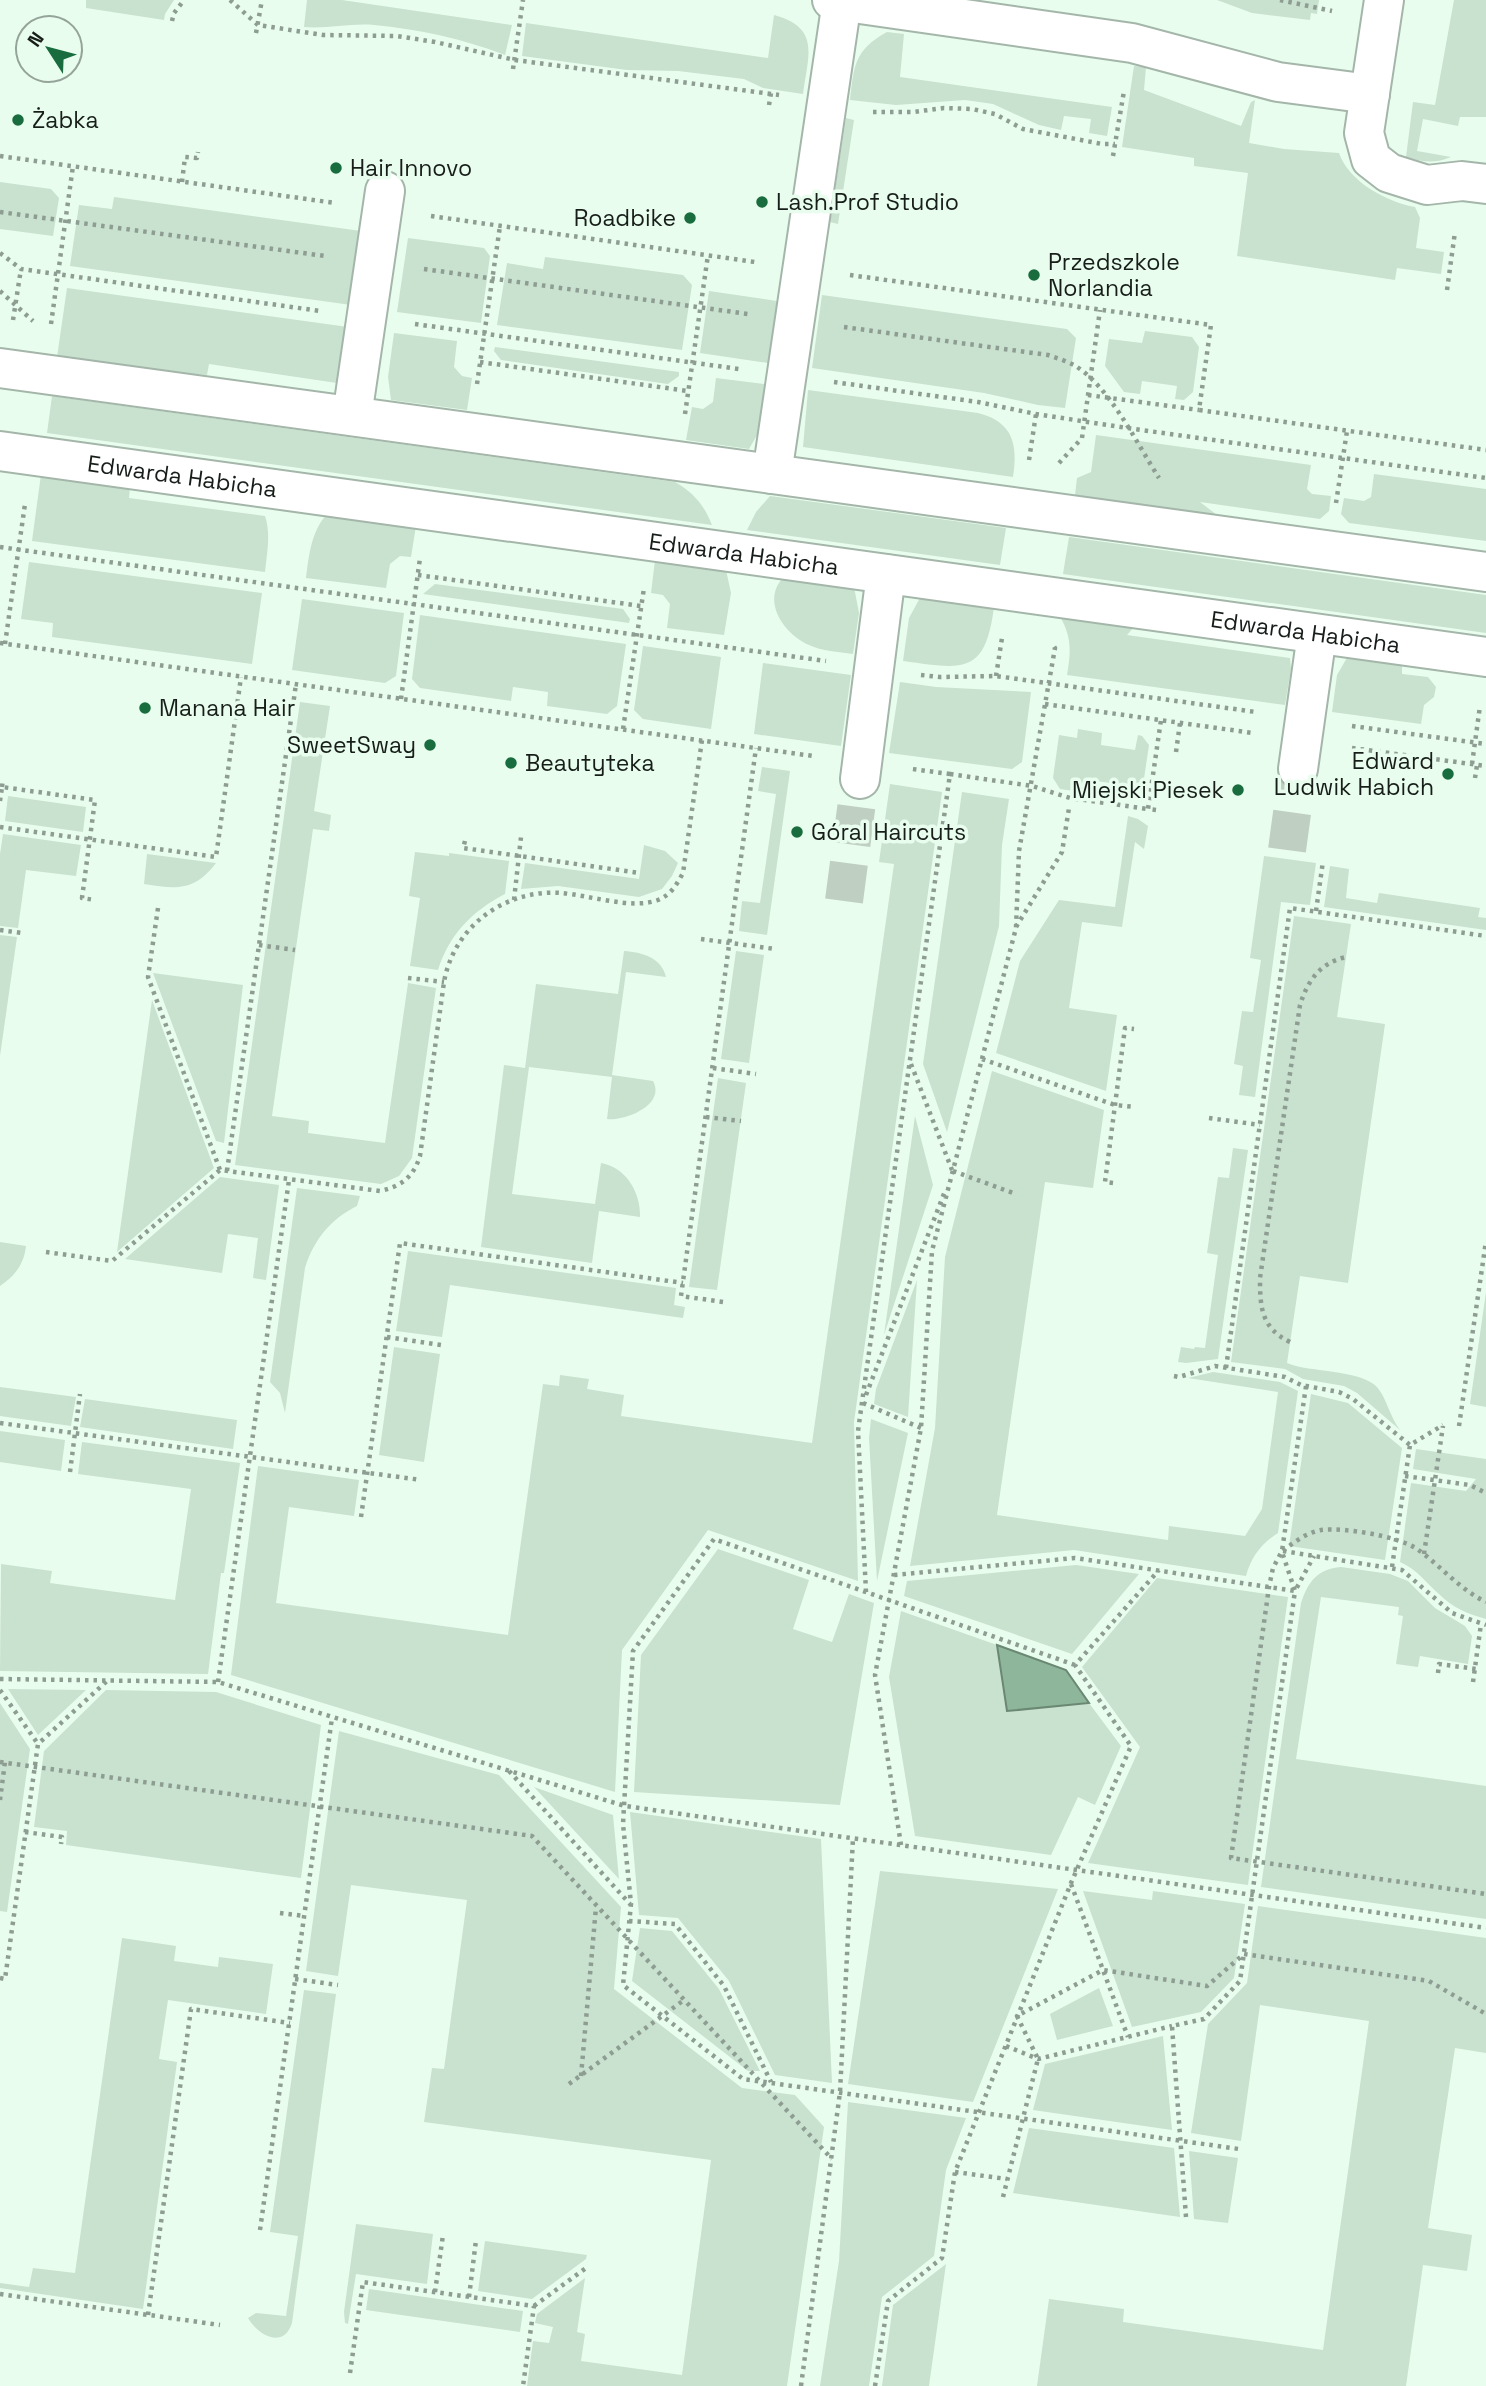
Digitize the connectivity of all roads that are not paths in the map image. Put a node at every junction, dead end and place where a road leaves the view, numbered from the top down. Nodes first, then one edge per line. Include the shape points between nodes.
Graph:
1 (1384, 0) edge
2 (837, 1) edge
3 (1370, 94) junction
4 (1474, 183) edge
5 (385, 191) dead end
6 (0, 368) edge
7 (352, 416) junction
8 (0, 451) edge
9 (772, 474) junction
10 (1486, 572) edge
11 (886, 574) junction
12 (1317, 634) junction
13 (1486, 657) edge
14 (1298, 769) tunnel mouth
15 (861, 771) tunnel mouth

1 - 3 street
2 - 3 street via 1132,43 1279,82
2 - 9 street
3 - 4 street via 1364,133 1371,159 1389,173 1427,185
5 - 7 street
6 - 7 street
7 - 9 street
8 - 11 street, Edwarda Habicha
9 - 10 street
11 - 12 street, Edwarda Habicha
11 - 15 street
12 - 13 street, Edwarda Habicha
12 - 14 street

